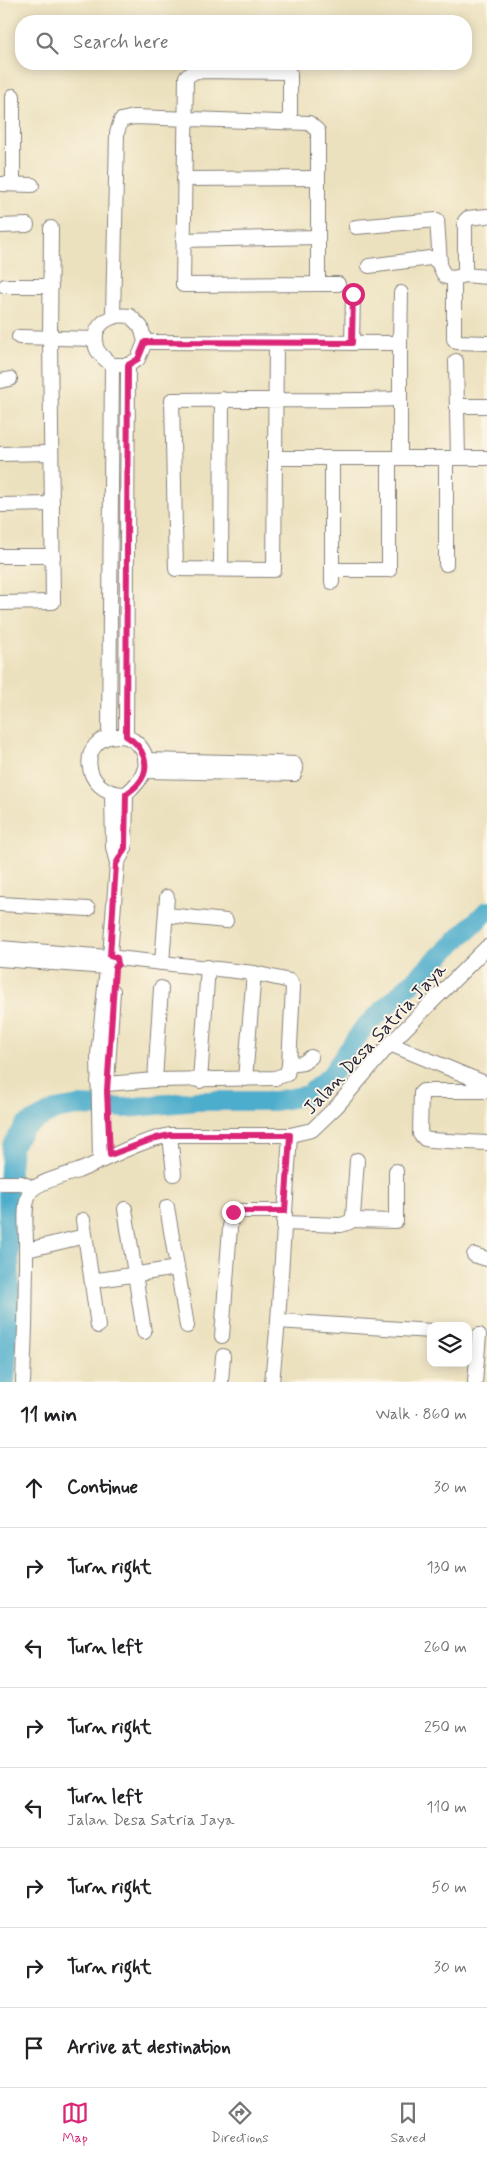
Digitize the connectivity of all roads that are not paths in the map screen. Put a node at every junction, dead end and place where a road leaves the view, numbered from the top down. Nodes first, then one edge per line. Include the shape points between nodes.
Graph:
1 (13, 96) dead end
2 (184, 119) junction
3 (290, 122) junction
4 (318, 178) junction
5 (184, 179) junction
6 (6, 184) edge
7 (32, 185) dead end
8 (487, 216) edge
9 (0, 226) edge
10 (27, 226) dead end
11 (356, 226) dead end
12 (51, 228) dead end
13 (318, 237) junction
14 (183, 240) junction
15 (440, 263) junction
16 (369, 266) dead end
17 (460, 276) junction
18 (487, 277) edge
19 (318, 284) junction
20 (338, 284) dead end
21 (5, 286) dead end
22 (51, 286) junction
23 (353, 294) dead end
24 (402, 294) dead end
25 (113, 316) junction
26 (19, 337) dead end
27 (50, 338) junction
28 (96, 339) junction
29 (145, 342) junction
30 (276, 343) junction
31 (352, 343) junction
32 (400, 343) junction
33 (487, 343) edge
34 (456, 361) dead end
35 (112, 364) junction
36 (128, 365) junction
37 (222, 399) junction
38 (400, 400) junction
39 (276, 401) junction
40 (457, 406) junction
41 (487, 406) edge
42 (51, 453) junction
43 (0, 454) edge
44 (275, 458) junction
45 (332, 458) junction
46 (394, 458) junction
47 (452, 458) junction
48 (487, 458) edge
49 (52, 504) junction
50 (0, 505) edge
51 (0, 556) edge
52 (53, 556) junction
53 (446, 564) dead end
54 (221, 569) junction
55 (0, 603) edge
56 (108, 736) junction
57 (126, 736) junction
58 (145, 766) junction
59 (119, 794) junction
60 (167, 897) dead end
61 (0, 904) edge
62 (88, 909) dead end
63 (166, 915) junction
64 (226, 921) dead end
65 (487, 947) edge
66 (0, 948) edge
67 (0, 959) edge
68 (110, 962) junction
69 (162, 963) junction
70 (208, 967) junction
71 (254, 973) junction
72 (161, 988) dead end
73 (390, 1044) junction
74 (311, 1057) dead end
75 (289, 1065) junction
76 (245, 1079) junction
77 (154, 1080) junction
78 (200, 1081) junction
79 (487, 1084) edge
80 (103, 1088) junction
81 (487, 1091) edge
82 (170, 1135) junction
83 (290, 1135) junction
84 (487, 1143) edge
85 (105, 1158) junction
86 (357, 1160) dead end
87 (396, 1171) dead end
88 (174, 1174) dead end
89 (1, 1183) edge
90 (27, 1186) junction
91 (167, 1207) dead end
92 (125, 1209) dead end
93 (284, 1217) junction
94 (83, 1220) dead end
95 (351, 1220) junction
96 (85, 1236) junction
97 (26, 1250) junction
98 (177, 1268) junction
99 (135, 1275) junction
100 (92, 1281) junction
101 (278, 1321) junction
102 (98, 1326) dead end
103 (187, 1326) dead end
104 (144, 1332) dead end
105 (427, 1332) edge
106 (478, 1335) edge
107 (222, 1336) dead end
108 (223, 1356) dead end
109 (23, 1382) edge
110 (222, 1382) edge
111 (272, 1382) edge
112 (475, 1382) edge

1 - 6 street
2 - 3 street
2 - 3 street via 186,77 196,71 282,71 290,74
2 - 5 street
2 - 25 street via 134,117 121,120 118,126
3 - 4 street via 309,123 318,131
4 - 5 street
4 - 13 street
5 - 14 street
6 - 7 street
8 - 17 street via 465,221
9 - 10 street
11 - 15 street via 438,220
12 - 22 street
13 - 14 street
13 - 19 street
14 - 19 street via 183,285
15 - 16 street via 430,258
15 - 17 street via 443,274
17 - 18 street
17 - 33 street via 454,339 457,342
19 - 20 street
21 - 22 street
22 - 27 street
23 - 31 street
24 - 32 street
25 - 28 street via 105,320 96,333
25 - 29 street via 130,316 141,327
26 - 27 street
27 - 28 street
27 - 42 street
28 - 35 street via 96,347
29 - 30 street
29 - 36 street via 138,359
30 - 31 street
30 - 39 street
31 - 32 street
32 - 38 street
34 - 40 street
35 - 36 street
35 - 56 street
36 - 57 street
37 - 39 street
37 - 54 street
37 - 54 street via 172,400 176,569
38 - 39 street
38 - 46 street
39 - 44 street
40 - 41 street
40 - 47 street
42 - 43 street
42 - 49 street
44 - 45 street
44 - 54 street via 274,570
45 - 46 street
45 - 46 street via 332,576 389,570
46 - 47 street
47 - 48 street
47 - 53 street
49 - 50 street
49 - 52 street
51 - 52 street
52 - 55 street via 53,602
56 - 57 street
56 - 59 street via 94,747 88,760 90,772 98,784
57 - 58 street via 140,748
58 - 58 street via 294,774 296,768 294,764 274,763
58 - 59 street via 139,784
59 - 68 street via 112,847 116,864
60 - 63 street
61 - 62 street
63 - 64 street
63 - 69 street
65 - 73 street, Jalan Desa Satria Jaya
66 - 68 street
67 - 68 street
68 - 69 street
68 - 80 street
69 - 70 street
70 - 71 street
70 - 78 street
71 - 75 street via 293,984
71 - 76 street
72 - 77 street
73 - 79 street
73 - 83 street, Jalan Desa Satria Jaya via 324,1120 312,1130
74 - 75 street via 303,1063
75 - 76 street via 288,1073 283,1077
76 - 78 street
77 - 78 street
77 - 80 street
80 - 85 street
81 - 84 street via 423,1091 420,1134 430,1140
82 - 83 street, Jalan Desa Satria Jaya
82 - 85 street, Jalan Desa Satria Jaya
82 - 88 street
83 - 93 street
85 - 90 street, Jalan Desa Satria Jaya
86 - 95 street
87 - 95 street via 396,1222
89 - 90 street
90 - 97 street
91 - 98 street
92 - 99 street
93 - 95 street via 341,1225
93 - 101 street
93 - 107 street via 237,1211 231,1214
94 - 96 street
96 - 97 street
96 - 100 street
97 - 109 street
98 - 99 street
98 - 103 street
99 - 100 street
99 - 104 street
100 - 102 street
101 - 105 street
101 - 111 street
106 - 112 street
108 - 110 street

